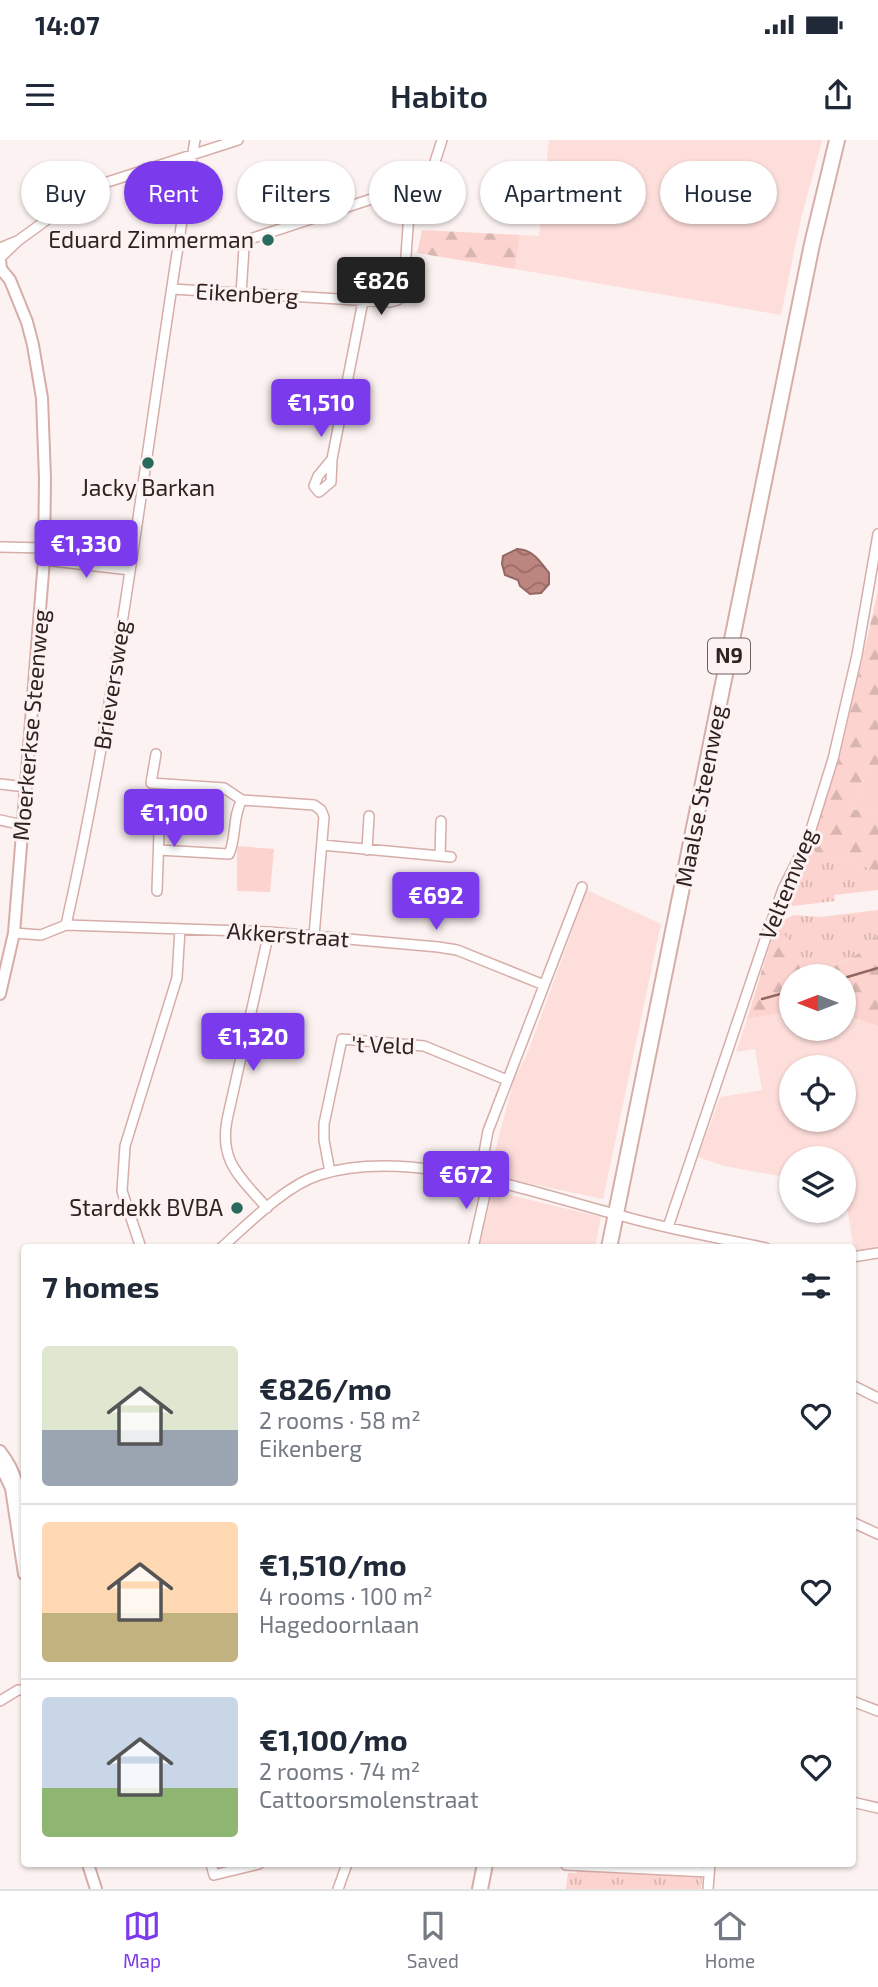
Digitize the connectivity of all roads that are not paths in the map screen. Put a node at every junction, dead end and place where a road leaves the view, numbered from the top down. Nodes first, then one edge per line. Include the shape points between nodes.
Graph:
1 (195, 140) edge
2 (238, 140) edge
3 (442, 140) edge
4 (837, 140) edge
5 (192, 155) junction
6 (435, 161) edge
7 (369, 200) edge
8 (408, 224) edge
9 (19, 240) junction
10 (0, 248) edge
11 (0, 259) edge
12 (0, 270) edge
13 (0, 281) edge
14 (172, 289) junction
15 (14, 291) junction
16 (242, 294) junction
17 (363, 301) junction
18 (332, 459) dead end
19 (878, 534) edge
20 (0, 547) edge
21 (45, 548) junction
22 (44, 560) junction
23 (131, 570) junction
24 (156, 754) dead end
25 (0, 784) edge
26 (26, 787) junction
27 (242, 800) junction
28 (160, 805) dead end
29 (369, 816) dead end
30 (0, 820) edge
31 (441, 821) dead end
32 (23, 825) junction
33 (322, 845) junction
34 (159, 850) junction
35 (367, 850) junction
36 (440, 856) junction
37 (451, 857) dead end
38 (582, 887) dead end
39 (157, 891) dead end
40 (66, 925) junction
41 (180, 929) junction
42 (269, 932) junction
43 (14, 933) junction
44 (314, 936) junction
45 (544, 985) junction
46 (0, 994) edge
47 (507, 1080) junction
48 (330, 1172) junction
49 (484, 1180) junction
50 (267, 1209) junction
51 (617, 1215) junction
52 (668, 1227) junction
53 (140, 1244) edge
54 (227, 1244) edge
55 (474, 1244) edge
56 (611, 1244) edge
57 (730, 1244) edge
58 (878, 1252) edge
59 (856, 1256) edge
60 (856, 1387) edge
61 (878, 1398) edge
62 (0, 1451) edge
63 (0, 1465) edge
64 (18, 1486) edge
65 (21, 1506) edge
66 (856, 1524) edge
67 (878, 1534) edge
68 (21, 1563) edge
69 (21, 1690) edge
70 (0, 1701) edge
71 (856, 1703) edge
72 (878, 1711) edge
73 (856, 1803) edge
74 (878, 1808) edge
75 (90, 1867) edge
76 (212, 1867) edge
77 (247, 1867) edge
78 (346, 1867) edge
79 (484, 1867) edge
80 (638, 1867) edge
81 (710, 1868) edge
82 (96, 1889) edge
83 (338, 1889) edge
84 (480, 1889) edge
85 (708, 1889) edge

1 - 5 street, Brieversweg
2 - 5 street
3 - 6 street
4 - 51 main road, Maalse Steenweg / N9 via 810,253
5 - 9 street via 92,187
5 - 14 street, Brieversweg
7 - 16 street via 250,239 244,248
8 - 17 street, Eikenberg via 401,297 390,302
9 - 10 street
9 - 11 street
11 - 12 street, Moerkerkse Steenweg
12 - 15 street, Moerkerkse Steenweg
13 - 15 street
14 - 16 street, Eikenberg
14 - 23 street, Brieversweg
15 - 21 street, Moerkerkse Steenweg via 27,322 42,398
16 - 17 street, Eikenberg
17 - 18 street
19 - 52 street, Veltemweg via 833,759 808,839 767,934
20 - 21 street
21 - 22 street, Moerkerkse Steenweg
22 - 23 street
22 - 26 street, Moerkerkse Steenweg
23 - 40 street, Brieversweg via 87,831
24 - 27 street via 151,783 224,788
25 - 26 street
26 - 32 street, Moerkerkse Steenweg
27 - 33 street via 314,805 324,817
27 - 34 street via 229,854
28 - 34 street
29 - 35 street
30 - 32 street
31 - 36 street
32 - 43 street, Moerkerkse Steenweg
33 - 35 street
33 - 44 street
34 - 39 street
35 - 36 street
36 - 37 street
38 - 45 street
40 - 41 street, Akkerstraat
40 - 43 street via 41,935
41 - 42 street, Akkerstraat
41 - 53 street via 177,978 125,1146 122,1192
42 - 44 street, Akkerstraat
42 - 50 street via 224,1146 229,1161
43 - 46 street, Moerkerkse Steenweg
44 - 45 street, Akkerstraat via 457,950
45 - 47 street
47 - 48 street, 't Veld via 424,1046 342,1039 324,1124
47 - 49 street via 488,1131
48 - 49 street via 387,1166
48 - 50 street via 303,1182
49 - 51 street
49 - 55 street
50 - 54 street
51 - 52 street
51 - 56 main road, Maalse Steenweg / N9
52 - 57 street
58 - 59 street
60 - 61 street
62 - 64 street
63 - 64 street
64 - 65 street
64 - 68 street
66 - 67 street
69 - 70 street
71 - 72 street
73 - 74 street
75 - 82 street
76 - 77 street via 214,1875
78 - 83 street
79 - 84 main road
80 - 81 street
81 - 85 street

